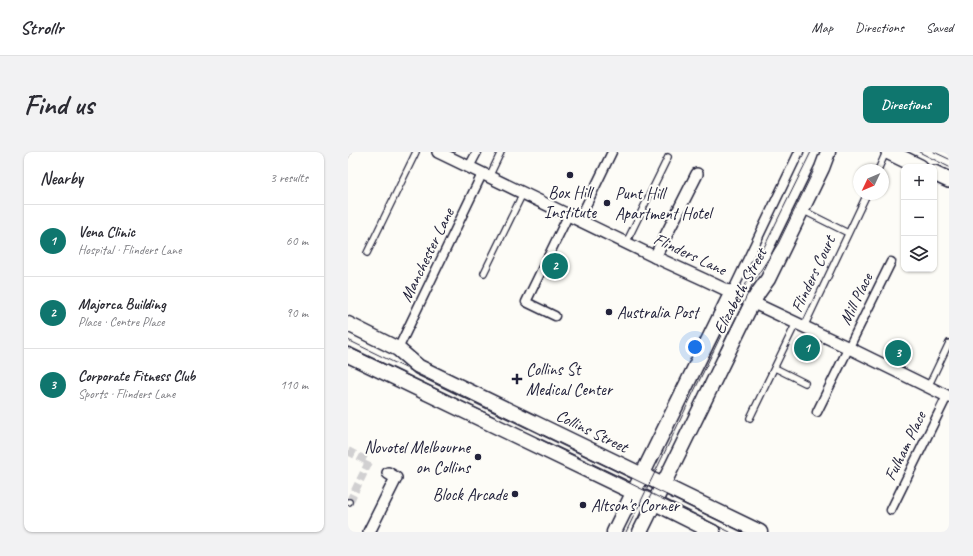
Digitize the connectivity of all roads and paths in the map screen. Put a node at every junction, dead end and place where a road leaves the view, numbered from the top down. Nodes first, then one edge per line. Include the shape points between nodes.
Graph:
1 (416, 152) edge
2 (438, 152) edge
3 (477, 152) edge
4 (502, 152) edge
5 (612, 152) edge
6 (799, 152) edge
7 (828, 152) edge
8 (888, 152) edge
9 (452, 155) edge
10 (668, 157) dead end
11 (881, 164) edge
12 (914, 164) edge
13 (469, 167) junction
14 (697, 174) dead end
15 (937, 174) edge
16 (486, 175) junction
17 (949, 180) edge
18 (523, 194) junction
19 (864, 200) edge
20 (802, 210) junction
21 (566, 220) dead end
22 (579, 220) junction
23 (848, 233) junction
24 (626, 243) junction
25 (367, 253) dead end
26 (655, 257) junction
27 (891, 262) dead end
28 (484, 273) dead end
29 (732, 292) junction
30 (753, 302) junction
31 (555, 316) dead end
32 (348, 324) edge
33 (800, 325) junction
34 (949, 343) edge
35 (398, 348) junction
36 (849, 348) junction
37 (348, 355) edge
38 (775, 368) junction
39 (805, 383) dead end
40 (928, 387) junction
41 (948, 397) edge
42 (817, 412) dead end
43 (750, 418) dead end
44 (388, 473) dead end
45 (641, 475) junction
46 (663, 486) junction
47 (633, 492) junction
48 (655, 503) junction
49 (891, 510) dead end
50 (369, 532) edge
51 (614, 532) edge
52 (640, 532) edge
53 (713, 532) edge
54 (760, 532) edge

1 - 25 lane
2 - 9 street, Flinders Lane
3 - 13 street
4 - 16 lane
5 - 22 street
6 - 29 street, Elizabeth Street
7 - 20 street, Elizabeth Street
8 - 11 lane
8 - 12 main road
9 - 13 street, Flinders Lane
10 - 24 lane
13 - 16 street, Flinders Lane
14 - 26 street
15 - 17 main road
16 - 18 street, Flinders Lane
16 - 35 street, Manchester Lane
18 - 22 street, Flinders Lane
18 - 28 lane
19 - 23 lane, Flinders Court
20 - 23 lane, Flinders Court
20 - 30 street, Elizabeth Street via 768,279
21 - 31 street via 526,302
22 - 24 street, Flinders Lane
23 - 33 lane, Flinders Court
24 - 26 street, Flinders Lane
26 - 29 street, Flinders Lane
27 - 36 street, Mill Place
29 - 30 street, Flinders Lane
29 - 45 street, Elizabeth Street
30 - 33 street, Flinders Lane
30 - 46 street, Elizabeth Street
32 - 35 street, Collins Street
33 - 36 street, Flinders Lane
33 - 38 lane, Flinders Court
34 - 40 lane
35 - 45 street, Collins Street via 419,367
36 - 40 street, Flinders Lane
36 - 42 street, Mill Place
37 - 47 street
38 - 39 lane
38 - 43 lane, Flinders Court
40 - 41 street, Flinders Lane
41 - 49 street, Fulham Place
44 - 50 street via 396,478
45 - 46 street, Collins Street
45 - 47 street, Elizabeth Street
46 - 48 street, Elizabeth Street
46 - 54 street, Collins Street
47 - 48 street
47 - 51 street, Elizabeth Street
48 - 52 street, Elizabeth Street
48 - 53 street

